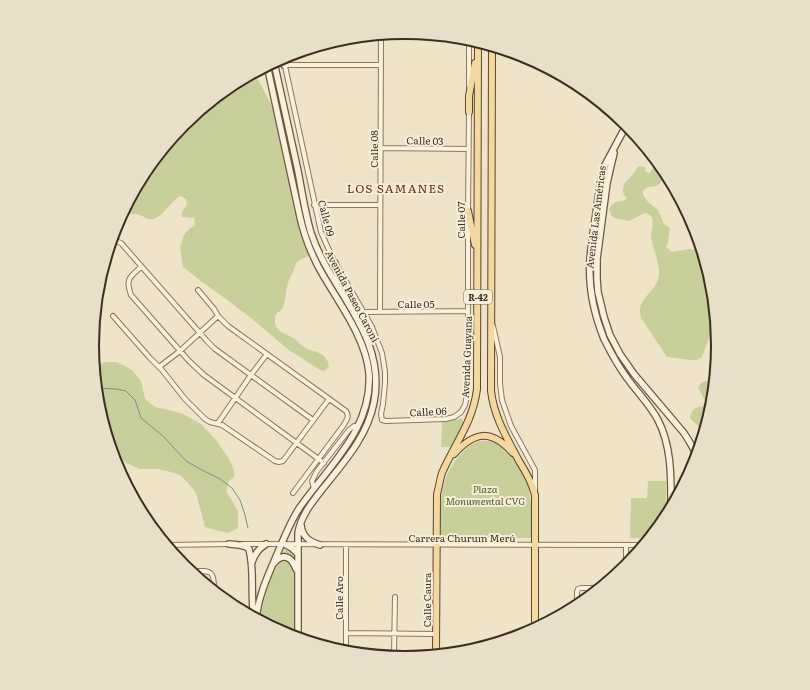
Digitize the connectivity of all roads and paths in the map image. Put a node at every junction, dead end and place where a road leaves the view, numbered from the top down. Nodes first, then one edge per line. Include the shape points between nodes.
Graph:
1 (381, 40) edge
2 (469, 46) edge
3 (477, 48) edge
4 (478, 48) edge
5 (492, 52) edge
6 (284, 64) joint
7 (381, 65) junction
8 (275, 68) edge
9 (268, 72) edge
10 (468, 112) junction
11 (623, 131) edge
12 (616, 145) junction
13 (381, 148) junction
14 (468, 149) junction
15 (314, 205) junction
16 (380, 206) junction
17 (468, 211) junction
18 (117, 242) edge
19 (591, 247) junction
20 (598, 247) junction
21 (335, 263) junction
22 (478, 266) junction
23 (141, 267) junction
24 (198, 290) dead end
25 (345, 298) junction
26 (468, 311) junction
27 (363, 312) junction
28 (380, 312) junction
29 (113, 316) dead end
30 (218, 316) junction
31 (491, 319) junction
32 (200, 332) junction
33 (610, 335) junction
34 (604, 338) junction
35 (180, 351) junction
36 (267, 354) junction
37 (159, 367) junction
38 (251, 375) junction
39 (235, 397) junction
40 (329, 399) junction
41 (466, 401) joint
42 (313, 420) junction
43 (382, 420) joint
44 (218, 423) junction
45 (358, 426) junction
46 (297, 443) junction
47 (693, 448) edge
48 (318, 458) junction
49 (448, 461) junction
50 (324, 462) junction
51 (520, 462) junction
52 (314, 489) junction
53 (293, 493) dead end
54 (536, 495) junction
55 (671, 496) edge
56 (300, 522) junction
57 (229, 544) junction
58 (266, 544) junction
59 (173, 545) edge
60 (284, 545) junction
61 (298, 545) junction
62 (320, 545) junction
63 (346, 545) junction
64 (436, 545) junction
65 (535, 545) junction
66 (626, 545) junction
67 (637, 545) edge
68 (298, 554) junction
69 (626, 556) edge
70 (251, 564) junction
71 (271, 567) junction
72 (199, 571) edge
73 (298, 577) junction
74 (214, 584) edge
75 (591, 588) edge
76 (395, 597) dead end
77 (577, 598) edge
78 (253, 610) edge
79 (256, 612) edge
80 (535, 622) edge
81 (298, 632) edge
82 (346, 633) junction
83 (395, 634) junction
84 (436, 634) junction
85 (346, 645) edge
86 (436, 649) edge
87 (394, 650) edge

1 - 7 street, Calle 08
2 - 10 street, Calle 07
3 - 10 main road
4 - 22 main road, Avenida Guayana / R-42
5 - 31 main road, R-42
6 - 7 street
6 - 15 street, Calle 09
7 - 13 street, Calle 08
8 - 25 street, Avenida Paseo Caroní via 310,228 325,263
9 - 45 street, Avenida Paseo Caroní via 305,237 318,267 357,334 366,357 368,391 365,409
10 - 14 street, Calle 07
11 - 12 street, Avenida Las Américas
12 - 19 street, Avenida Las Américas via 602,175
12 - 20 street, Avenida Las Américas via 608,176
13 - 14 street, Calle 03
13 - 16 street, Calle 08
14 - 17 street, Calle 07
15 - 16 street
15 - 21 street, Calle 09 via 323,238
16 - 28 street, Calle 08
17 - 22 main road
17 - 26 street, Calle 07
18 - 23 street via 121,243
19 - 20 street
19 - 34 street, Avenida Las Américas via 592,293
20 - 33 street, Avenida Las Américas via 598,292
21 - 25 street
21 - 27 street, Calle 09
22 - 49 main road, Avenida Guayana / R-42 via 476,398 470,419
23 - 32 street
23 - 35 street via 128,280 131,295
24 - 30 street
25 - 56 street, Avenida Paseo Caroní via 364,331 373,355 376,378 374,402 369,421 360,438
26 - 28 street, Calle 05
26 - 41 street, Calle 07
27 - 28 street, Calle 05
27 - 43 street, Calle 09 via 372,327 384,363
29 - 37 street
30 - 32 street
30 - 36 street
31 - 51 main road, R-42 via 491,383 494,405 501,426
31 - 54 street via 500,356 502,400 511,426 535,470
32 - 35 street
32 - 38 street via 211,345
33 - 34 street
33 - 47 street, Avenida Las Américas via 634,374 684,433
34 - 55 street, Avenida Las Américas via 617,364 655,414 661,427 670,462
35 - 37 street
35 - 39 street via 199,371
36 - 38 street
36 - 40 street
37 - 44 street via 205,419
38 - 39 street
38 - 42 street
39 - 44 street
39 - 46 street
40 - 42 street
40 - 48 street via 346,411 348,418
41 - 43 street, Calle 06 via 461,412 446,419
42 - 46 street
44 - 46 street via 277,462 283,461
45 - 50 street via 353,426 349,430
45 - 52 street, Avenida Paseo Caroní
46 - 48 street
48 - 50 street
48 - 53 street
49 - 51 main road via 468,441 483,436 502,442
49 - 64 main road, Avenida Guayana / R-42 via 437,494
50 - 52 street via 312,480
51 - 54 main road, R-42
52 - 60 street, Avenida Paseo Caroní via 286,531
54 - 65 main road, R-42
56 - 61 street, Avenida Paseo Caroní
56 - 62 street via 304,535
57 - 58 street, Carrera Churum Merú
57 - 59 street
57 - 70 street via 248,548
58 - 60 street, Carrera Churum Merú
58 - 70 street via 258,550
60 - 61 street, Carrera Churum Merú
60 - 68 street
60 - 71 street, Avenida Paseo Caroní
61 - 62 street, Carrera Churum Merú
61 - 68 street, Avenida Paseo Caroní
62 - 63 street, Carrera Churum Merú
63 - 64 street, Carrera Churum Merú
63 - 82 street, Calle Aro
64 - 65 street, Carrera Churum Merú
64 - 84 main road, Calle Caura / R-42
65 - 66 street, Carrera Churum Merú
65 - 80 main road, R-42
66 - 67 street, Carrera Churum Merú
66 - 69 street
68 - 73 street, Avenida Paseo Caroní
70 - 78 street
71 - 73 street via 279,558 290,558
71 - 79 street, Avenida Paseo Caroní
72 - 74 street via 211,572
73 - 81 street, Avenida Paseo Caroní
75 - 77 street via 578,589
76 - 83 street
82 - 83 street
82 - 85 street, Calle Aro
83 - 84 street
83 - 87 street
84 - 86 main road, Calle Caura / R-42

